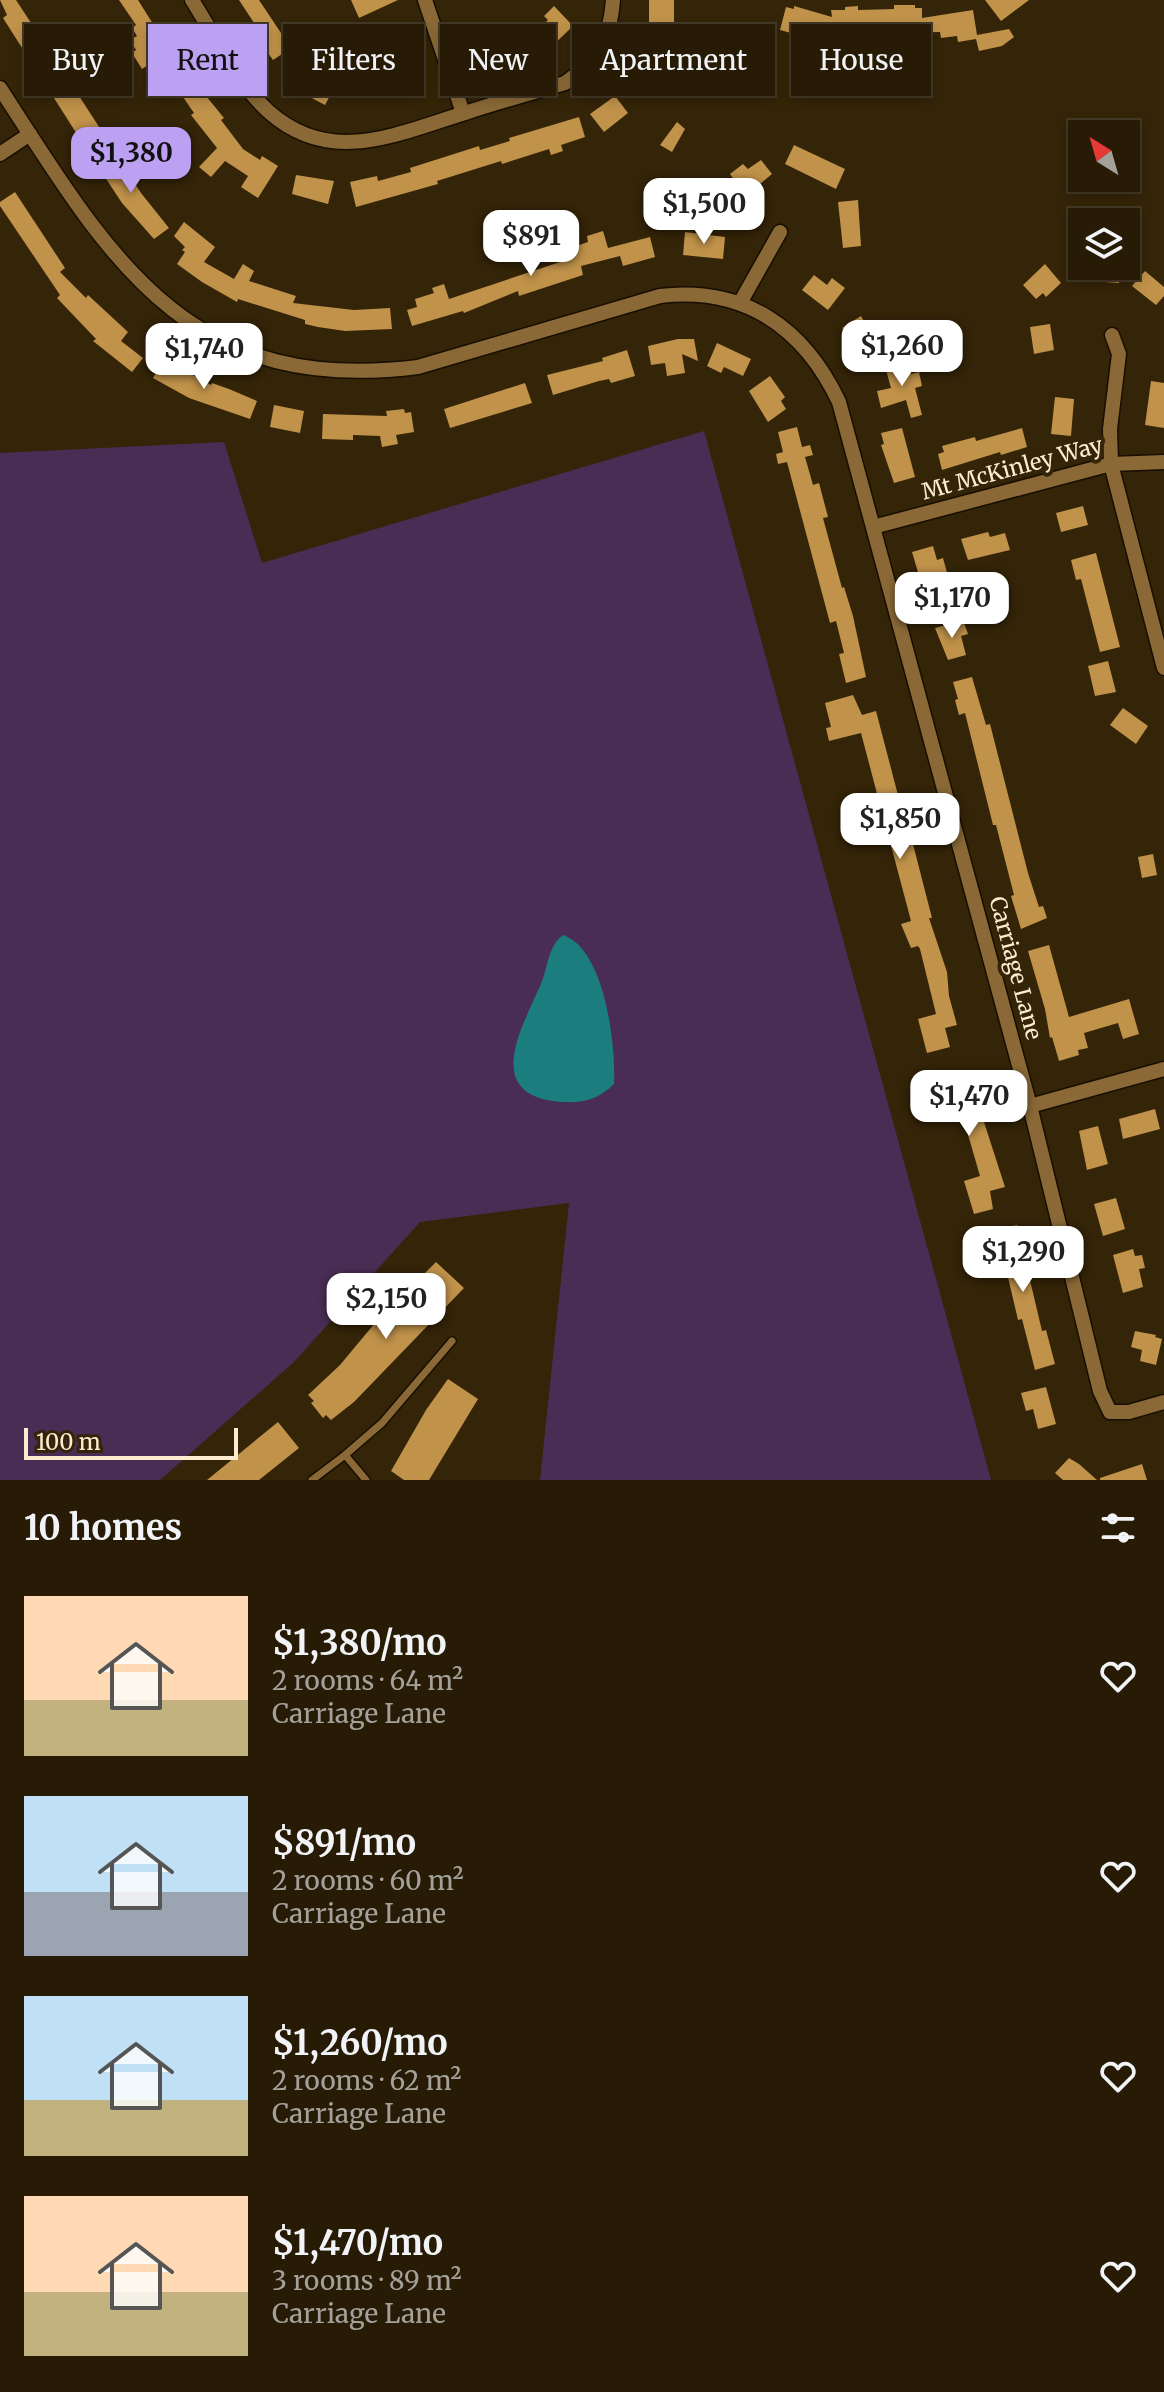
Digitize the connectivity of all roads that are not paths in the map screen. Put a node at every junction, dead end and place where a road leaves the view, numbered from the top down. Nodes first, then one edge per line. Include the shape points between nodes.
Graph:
1 (192, 0) edge
2 (425, 0) edge
3 (613, 0) edge
4 (0, 88) edge
5 (463, 113) junction
6 (30, 134) junction
7 (0, 154) edge
8 (780, 232) dead end
9 (740, 303) junction
10 (1112, 335) dead end
11 (1164, 462) edge
12 (1111, 464) junction
13 (873, 527) junction
14 (1164, 668) edge
15 (1164, 1069) edge
16 (1030, 1106) junction
17 (452, 1341) dead end
18 (1164, 1402) edge
19 (345, 1455) junction
20 (312, 1480) edge
21 (366, 1480) edge

1 - 5 street via 248,88 266,109 302,135 357,143
2 - 5 street
3 - 5 street via 606,40 581,72 565,83
4 - 6 street, Carriage Lane
6 - 7 street
6 - 9 street, Carriage Lane via 102,240 157,300 223,340 296,365 377,372 418,367 660,296
8 - 9 street
9 - 13 street, Carriage Lane via 796,337 826,374 839,402
10 - 12 street via 1119,354
11 - 12 street, Mt McKinley Way
12 - 13 street, Mt McKinley Way
12 - 14 street
13 - 16 street, Carriage Lane
15 - 16 street
16 - 18 street, Carriage Lane via 1100,1391 1110,1412
17 - 19 lane via 382,1423
19 - 20 lane
19 - 21 lane

